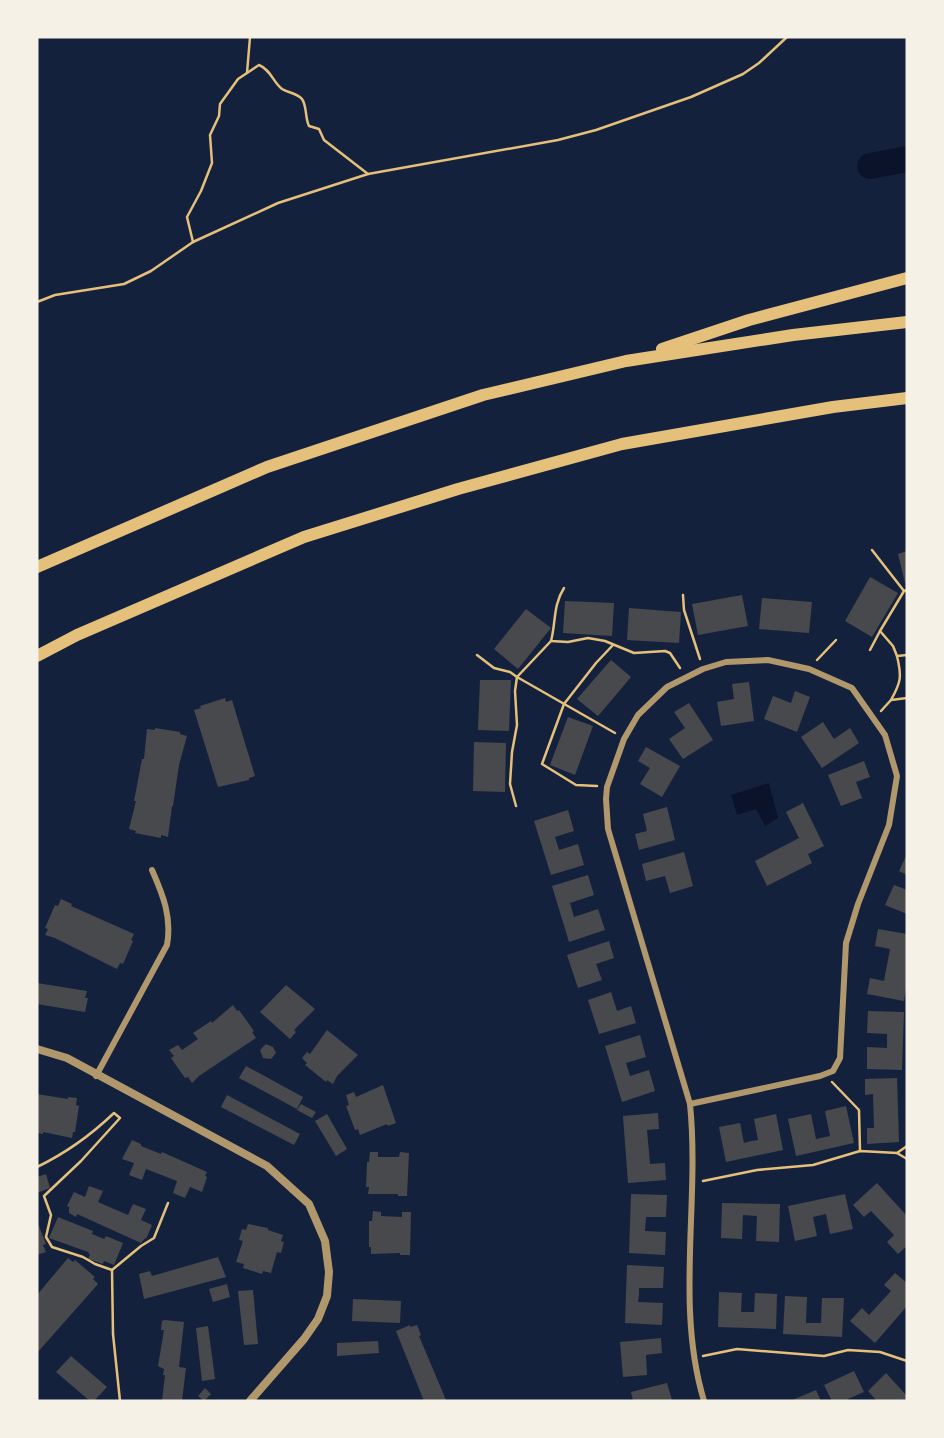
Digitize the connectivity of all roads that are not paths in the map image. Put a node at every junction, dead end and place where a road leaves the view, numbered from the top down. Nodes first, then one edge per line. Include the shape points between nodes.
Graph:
1 (907, 278) edge
2 (907, 322) edge
3 (626, 360) junction
4 (907, 398) edge
5 (907, 404) edge
6 (833, 407) junction
7 (37, 567) edge
8 (37, 656) edge
9 (152, 870) dead end
10 (37, 1049) edge
11 (96, 1076) junction
12 (690, 1104) junction
13 (250, 1401) edge
14 (704, 1401) edge

1 - 3 highway via 749,320
2 - 3 highway
3 - 7 highway via 483,395 267,467
4 - 6 highway
5 - 6 highway
6 - 8 highway via 622,444 304,537
9 - 11 street via 165,899 170,929 167,945
10 - 11 street via 67,1058
11 - 13 street via 267,1166 309,1204 325,1241 327,1296 304,1339
12 - 12 street via 824,1075 839,1058 846,943 889,825 897,776 885,734 852,688 809,669 768,660 726,662 684,677 638,715 624,738 607,787 608,829
12 - 14 street via 694,1144 689,1328

